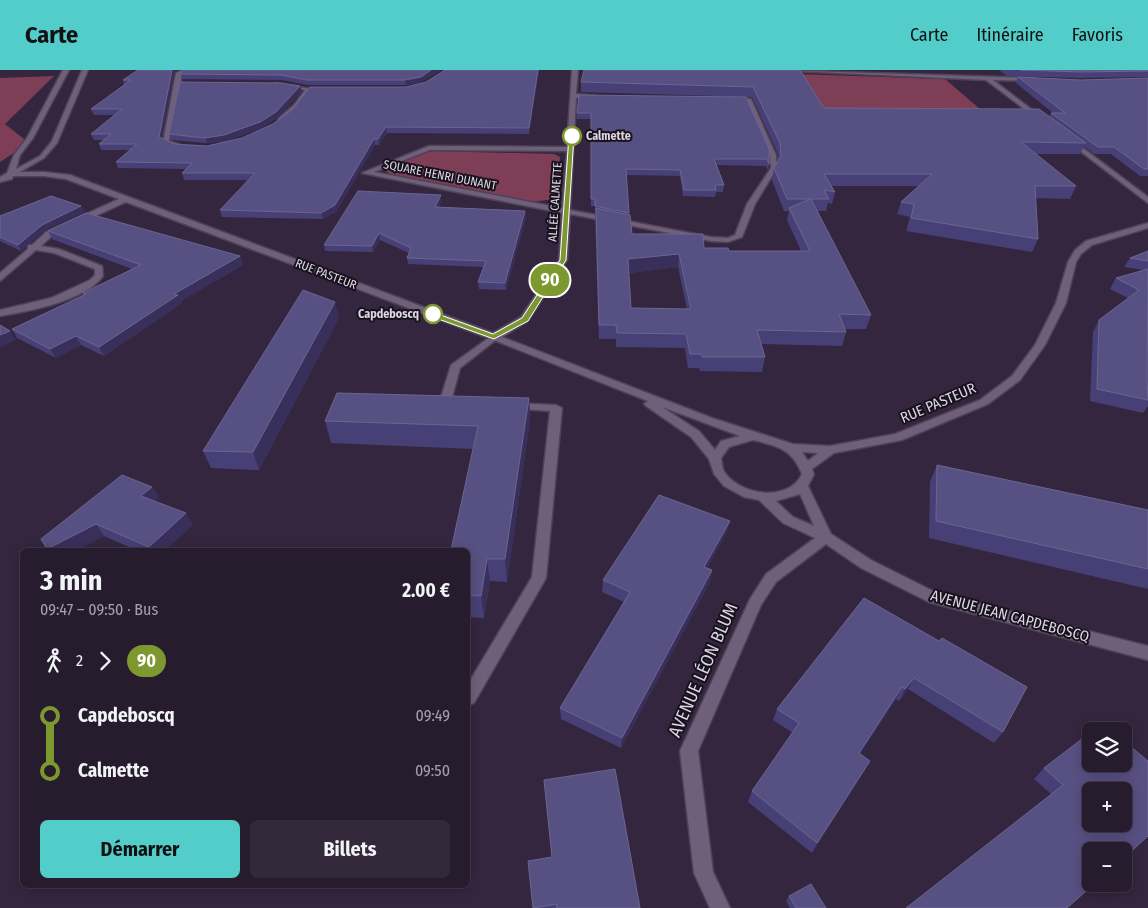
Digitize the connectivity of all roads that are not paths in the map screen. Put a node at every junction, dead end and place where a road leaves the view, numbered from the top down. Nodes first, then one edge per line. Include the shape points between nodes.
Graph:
1 (66, 70) edge
2 (85, 70) edge
3 (188, 70) edge
4 (575, 70) edge
5 (778, 70) edge
6 (789, 70) edge
7 (987, 78) junction
8 (1042, 80) edge
9 (178, 84) junction
10 (187, 84) edge
11 (273, 84) edge
12 (308, 89) junction
13 (318, 89) edge
14 (574, 96) junction
15 (605, 96) edge
16 (720, 98) edge
17 (1045, 122) edge
18 (272, 125) edge
19 (1061, 134) edge
20 (186, 147) edge
21 (571, 149) junction
22 (12, 174) junction
23 (0, 180) edge
24 (0, 188) edge
25 (126, 199) junction
26 (1148, 201) edge
27 (567, 212) junction
28 (1148, 225) edge
29 (32, 248) junction
30 (0, 278) edge
31 (0, 313) edge
32 (494, 337) junction
33 (636, 393) junction
34 (464, 405) edge
35 (501, 406) edge
36 (753, 436) junction
37 (791, 448) junction
38 (830, 450) junction
39 (715, 458) junction
40 (806, 468) junction
41 (802, 486) junction
42 (763, 497) junction
43 (826, 537) junction
44 (1148, 653) edge
45 (470, 695) edge
46 (720, 908) edge

1 - 22 street via 30,138 17,155
2 - 22 street via 55,142 42,157
3 - 9 street via 179,73
4 - 14 street, ALLÉE CALMETTE
5 - 6 street
6 - 7 street
7 - 8 street
7 - 17 street
9 - 10 street
9 - 20 street via 166,142
11 - 12 street
12 - 13 street
12 - 18 street via 287,116
14 - 15 street
14 - 21 street, ALLÉE CALMETTE
16 - 27 street via 748,99 773,155 774,168 750,204 738,237 711,240
19 - 26 street
21 - 27 street, ALLÉE CALMETTE
21 - 27 street, SQUARE HENRI DUNANT via 430,148 366,172
22 - 23 street
22 - 24 street
22 - 25 street, RUE PASTEUR via 67,177
25 - 29 street via 49,234
25 - 32 street, RUE PASTEUR
27 - 32 street, ALLÉE CALMETTE via 563,260 525,319
28 - 38 street, RUE PASTEUR via 1089,243 1078,252 1072,262 1061,303 1040,345 1016,378 984,402 898,437
29 - 30 street
29 - 31 street via 56,251 99,268 99,276 92,284 42,305
32 - 33 street, RUE PASTEUR
32 - 34 street, ALLÉE CALMETTE via 455,367 445,404
33 - 36 street, RUE PASTEUR
33 - 39 street, RUE PASTEUR via 695,434
35 - 45 street via 556,408 539,578
36 - 37 street
36 - 39 street via 725,444
37 - 38 street, RUE PASTEUR
37 - 40 street via 802,457
38 - 40 street, RUE PASTEUR
39 - 42 street via 720,476 739,491
40 - 41 street via 808,474
41 - 42 street via 786,495
41 - 43 street
42 - 43 street, AVENUE JEAN CAPDEBOSCQ via 788,520
43 - 44 street, AVENUE JEAN CAPDEBOSCQ via 866,564 934,598
43 - 46 street, AVENUE LÉON BLUM via 771,578 755,603 689,751 704,872

